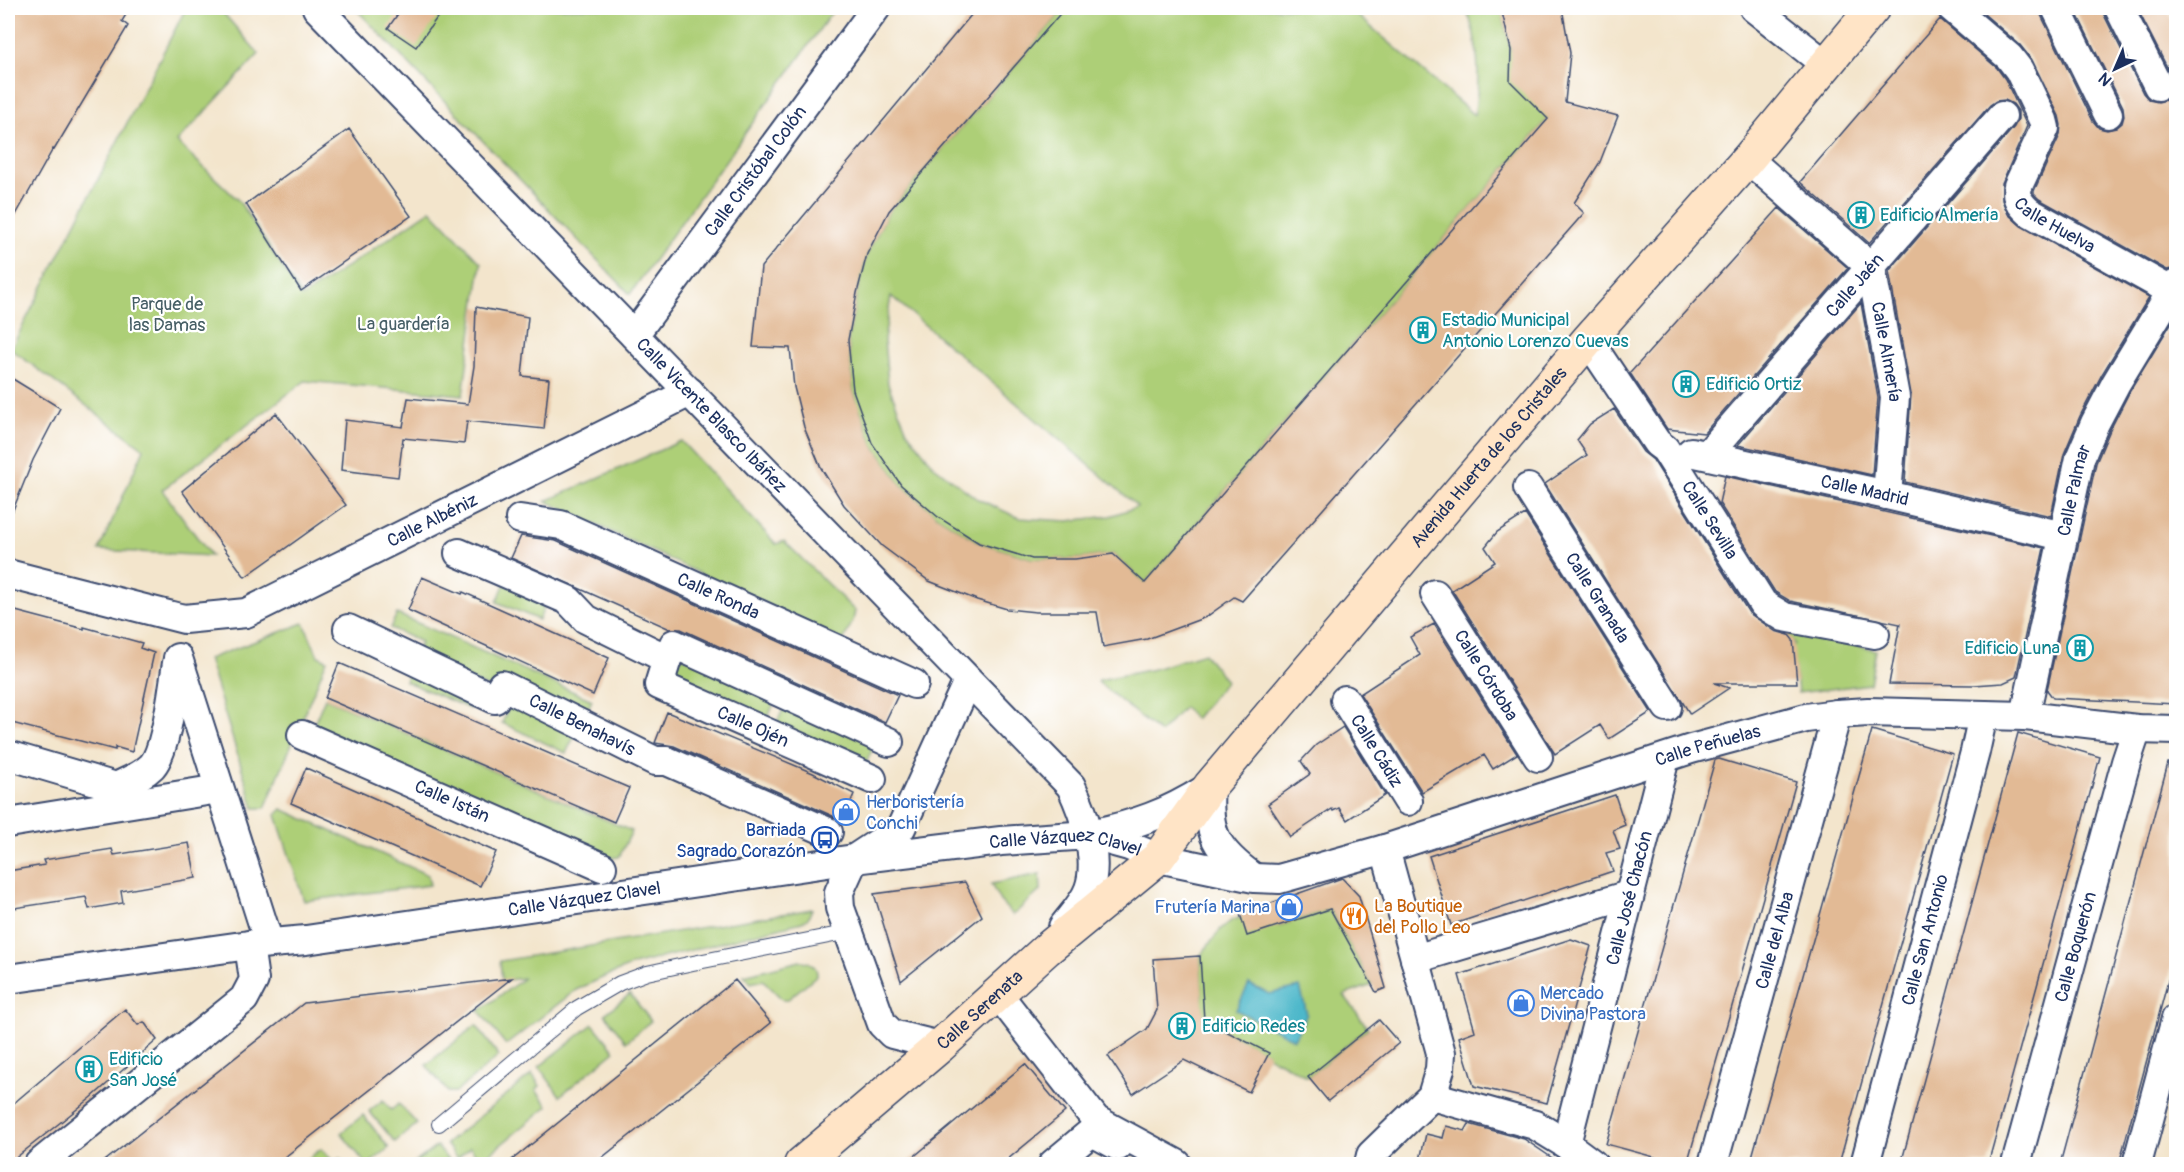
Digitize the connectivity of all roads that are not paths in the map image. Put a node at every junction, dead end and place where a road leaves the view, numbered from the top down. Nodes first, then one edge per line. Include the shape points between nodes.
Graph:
1 (317, 8) edge
2 (876, 8) edge
3 (1754, 8) edge
4 (1873, 8) edge
5 (1952, 8) edge
6 (2056, 8) edge
7 (2119, 8) edge
8 (1825, 64) junction
9 (2158, 86) dead end
10 (2108, 114) dead end
11 (2002, 116) dead end
12 (1748, 159) junction
13 (1871, 267) junction
14 (2174, 287) edge
15 (634, 335) junction
16 (1588, 340) junction
17 (690, 392) junction
18 (1665, 448) junction
19 (1707, 455) junction
20 (1528, 488) dead end
21 (1887, 495) junction
22 (520, 519) dead end
23 (2063, 536) junction
24 (459, 553) dead end
25 (8, 574) edge
26 (1435, 594) dead end
27 (175, 617) junction
28 (348, 629) dead end
29 (1875, 634) dead end
30 (178, 658) junction
31 (667, 659) junction
32 (968, 681) junction
33 (914, 684) dead end
34 (1345, 699) dead end
35 (1667, 707) dead end
36 (1837, 714) junction
37 (1983, 715) junction
38 (2025, 716) junction
39 (2137, 729) junction
40 (2176, 730) edge
41 (302, 735) dead end
42 (889, 742) dead end
43 (8, 755) edge
44 (1539, 757) dead end
45 (1665, 758) junction
46 (872, 779) dead end
47 (1210, 786) junction
48 (116, 787) junction
49 (219, 789) junction
50 (158, 799) junction
51 (1408, 801) dead end
52 (8, 823) edge
53 (828, 832) dead end
54 (1089, 835) junction
55 (1385, 849) junction
56 (1158, 858) junction
57 (854, 859) junction
58 (602, 867) dead end
59 (1254, 878) junction
60 (1629, 895) junction
61 (849, 932) junction
62 (259, 944) junction
63 (1047, 949) junction
64 (1415, 959) junction
65 (8, 980) edge
66 (998, 994) junction
67 (2176, 1019) edge
68 (940, 1046) junction
69 (1432, 1096) junction
70 (1096, 1120) junction
71 (439, 1125) dead end
72 (1566, 1144) junction
73 (39, 1164) edge
74 (801, 1164) edge
75 (1041, 1164) edge
76 (1053, 1164) edge
77 (1152, 1164) edge
78 (1177, 1164) edge
79 (1369, 1164) edge
80 (1593, 1164) edge
81 (1713, 1164) edge
82 (1865, 1164) edge
83 (2016, 1164) edge
84 (2137, 1164) edge

1 - 15 street, Calle Vicente Blasco Ibáñez
2 - 15 street, Calle Cristóbal Colón
3 - 8 street
4 - 8 main road, Avenida Huerta de los Cristales
5 - 14 street, Calle Huelva via 2009,57 2043,120 2045,128 2018,186 2020,203 2028,212
6 - 10 street
7 - 9 street
8 - 12 main road, Avenida Huerta de los Cristales
11 - 13 street, Calle Jaén
12 - 13 street
12 - 16 main road, Avenida Huerta de los Cristales
13 - 19 street, Calle Jaén
13 - 21 street, Calle Almería via 1895,397
14 - 23 street, Calle Palmar via 2095,423 2080,458
15 - 17 street, Calle Vicente Blasco Ibáñez
16 - 18 street, Calle Sevilla via 1657,443
16 - 47 main road, Avenida Huerta de los Cristales
17 - 27 street, Calle Albéniz via 246,613
17 - 32 street, Calle Vicente Blasco Ibáñez
18 - 19 street, Calle Madrid
18 - 29 street, Calle Sevilla via 1763,604 1784,617
19 - 21 street, Calle Madrid
20 - 35 street, Calle Granada
21 - 23 street, Calle Madrid
22 - 33 street, Calle Ronda via 561,525
23 - 38 street, Calle Palmar
24 - 31 street via 568,600 586,620
25 - 27 street
26 - 44 street, Calle Córdoba
27 - 30 street
28 - 53 street, Calle Benahavís via 495,699 501,685 655,760 666,761
30 - 48 street via 163,742 153,765
30 - 49 street
31 - 42 street via 674,644
31 - 46 street, Calle Ojén via 659,685
32 - 54 street, Calle Vicente Blasco Ibáñez via 1071,786
32 - 57 street via 901,828
34 - 51 street, Calle Cádiz
36 - 37 street, Calle Peñuelas
36 - 45 street, Calle Peñuelas via 1806,718
36 - 81 street, Calle del Alba
37 - 38 street, Calle Peñuelas
37 - 82 street, Calle San Antonio
38 - 39 street, Calle Peñuelas
39 - 40 street, Calle Peñuelas
39 - 83 street, Calle Boquerón
41 - 58 street, Calle Istán
43 - 48 street
45 - 55 street, Calle Peñuelas
45 - 60 street, Calle José Chacón
47 - 54 street via 1158,816
47 - 56 main road, Avenida Huerta de los Cristales
47 - 59 street via 1210,822 1217,842 1231,861
48 - 50 street
49 - 50 street
49 - 62 street
50 - 52 street
54 - 56 street, Calle Vázquez Clavel
54 - 57 street, Calle Vázquez Clavel
54 - 63 street, Calle Vicente Blasco Ibáñez via 1089,888
55 - 59 street, Calle Peñuelas via 1279,879
55 - 64 street
56 - 59 street, Calle Peñuelas
56 - 63 main road, Calle Serenata
57 - 61 street via 839,892
57 - 62 street, Calle Vázquez Clavel
60 - 64 street
60 - 72 street, Calle José Chacón
61 - 68 street via 882,1024 892,1034
61 - 71 lane via 647,973 620,983 577,1008
62 - 65 street, Calle Vázquez Clavel
62 - 73 street via 254,980 244,999
63 - 66 main road, Calle Serenata
64 - 69 street via 1441,1053
66 - 68 main road, Calle Serenata
66 - 70 street
67 - 84 street
68 - 74 main road, Calle Serenata
69 - 72 street via 1535,1125
69 - 79 street via 1371,1155
70 - 75 street
70 - 78 street
72 - 80 street
76 - 77 street via 1089,1134 1096,1134

